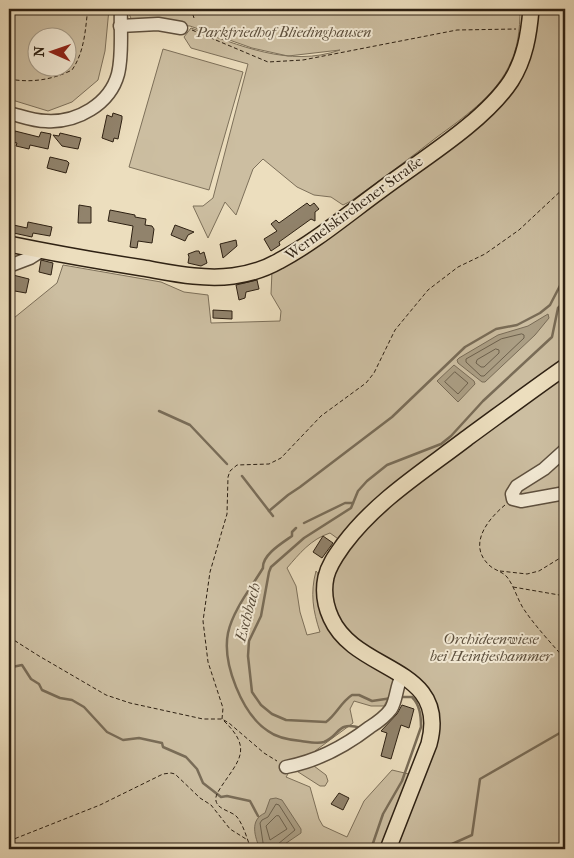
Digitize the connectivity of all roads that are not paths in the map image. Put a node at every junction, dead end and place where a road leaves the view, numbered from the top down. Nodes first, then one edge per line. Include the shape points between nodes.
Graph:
1 (120, 9) edge
2 (531, 9) edge
3 (120, 26) junction
4 (182, 28) road end
5 (9, 112) edge
6 (9, 244) edge
7 (41, 251) junction
8 (9, 266) edge
9 (565, 366) edge
10 (565, 450) edge
11 (565, 493) edge
12 (402, 676) junction
13 (286, 768) road end
14 (388, 849) edge

1 - 3 street
2 - 7 main road, Wermelskirchener Straße via 530,29 516,71 483,112 324,231 277,262 233,276 206,277
3 - 4 street via 158,24
3 - 5 street via 118,73 99,104 61,120 46,121
6 - 7 main road, Wermelskirchener Straße
7 - 8 street
9 - 12 main road via 382,503 353,532 333,559 324,589 328,613 334,625 354,647
10 - 11 street via 544,469 517,486 512,494 513,499 521,501
12 - 13 street via 384,717 346,744 316,760
12 - 14 main road via 426,698 432,713 432,730 427,751

